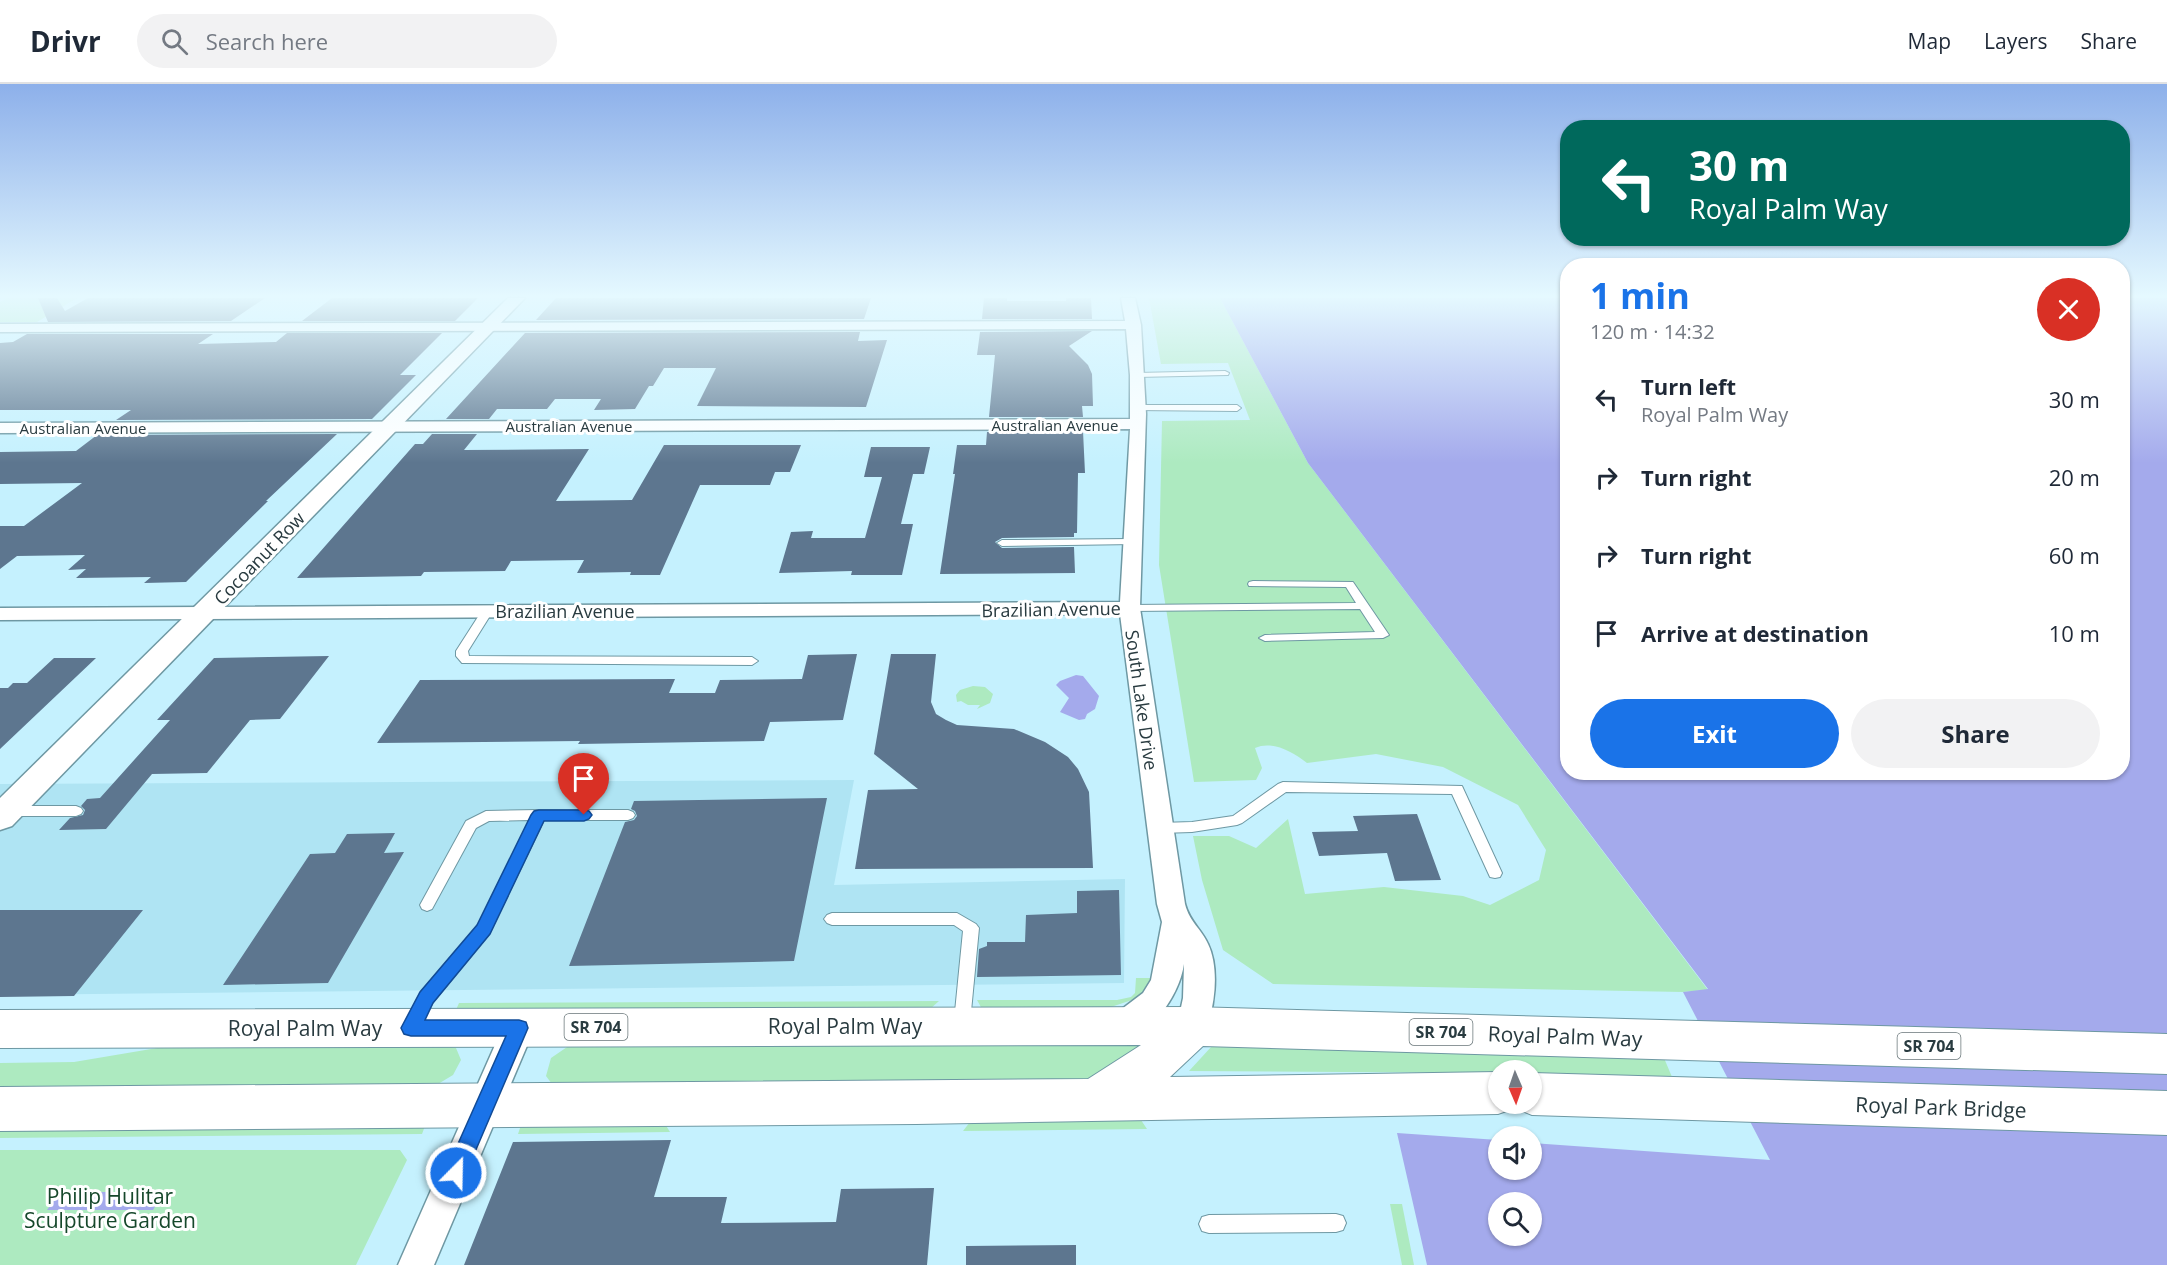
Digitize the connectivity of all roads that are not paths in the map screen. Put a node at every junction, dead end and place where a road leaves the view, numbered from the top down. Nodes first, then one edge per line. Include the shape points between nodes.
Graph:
1 (462, 353) edge
2 (1136, 353) edge
3 (1225, 373) dead end
4 (1137, 375) junction
5 (1236, 408) dead end
6 (1138, 416) junction
7 (388, 427) junction
8 (0, 428) edge
9 (1131, 542) junction
10 (1002, 543) dead end
11 (1253, 584) dead end
12 (1364, 606) junction
13 (1130, 608) junction
14 (487, 611) junction
15 (205, 613) junction
16 (0, 614) edge
17 (1265, 638) dead end
18 (752, 661) dead end
19 (76, 811) dead end
20 (3, 814) edge
21 (539, 815) junction
22 (628, 815) dead end
23 (1160, 828) junction
24 (1495, 873) dead end
25 (427, 905) dead end
26 (832, 918) dead end
27 (1176, 922) junction
28 (962, 1026) junction
29 (1123, 1026) junction
30 (1192, 1026) junction
31 (411, 1028) junction
32 (519, 1028) junction
33 (0, 1029) edge
34 (2167, 1054) edge
35 (1488, 1093) edge
36 (1542, 1094) edge
37 (1094, 1100) junction
38 (484, 1107) junction
39 (0, 1109) edge
40 (2167, 1113) edge
41 (1336, 1223) dead end
42 (1209, 1224) dead end
43 (416, 1265) edge

1 - 7 street, Cocoanut Row
2 - 4 street, South Lake Drive
3 - 4 lane
4 - 6 street, South Lake Drive
5 - 6 lane
6 - 7 street, Australian Avenue
6 - 9 street, South Lake Drive
7 - 8 street, Australian Avenue
7 - 15 street, Cocoanut Row
9 - 10 lane
9 - 13 street, South Lake Drive
11 - 12 lane via 1349,584
12 - 13 lane
12 - 17 lane via 1383,634
13 - 14 street, Brazilian Avenue
13 - 23 street, South Lake Drive
14 - 15 street, Brazilian Avenue
14 - 18 lane via 462,651 466,660
15 - 16 street, Brazilian Avenue
15 - 20 street, Cocoanut Row
19 - 20 lane
21 - 22 lane
21 - 25 lane via 486,816 471,825
21 - 31 lane via 484,930 427,997
23 - 24 lane via 1237,820 1283,787 1457,789
23 - 27 street, South Lake Drive
26 - 28 lane via 957,918 971,928
27 - 29 street, South Lake Drive via 1162,993 1147,1010
27 - 30 street, South Lake Drive via 1195,946 1198,961
28 - 29 main road, Royal Palm Way / SR 704
28 - 32 main road, Royal Palm Way / SR 704
29 - 30 main road, Royal Palm Way / SR 704
30 - 34 main road, Royal Palm Way / SR 704
30 - 37 main road via 1164,1056
31 - 32 main road, Royal Palm Way / SR 704
31 - 33 main road, Royal Palm Way / SR 704
32 - 38 street
35 - 37 main road
36 - 40 main road, Royal Park Bridge
37 - 38 main road
38 - 39 main road
38 - 43 street
41 - 42 lane

